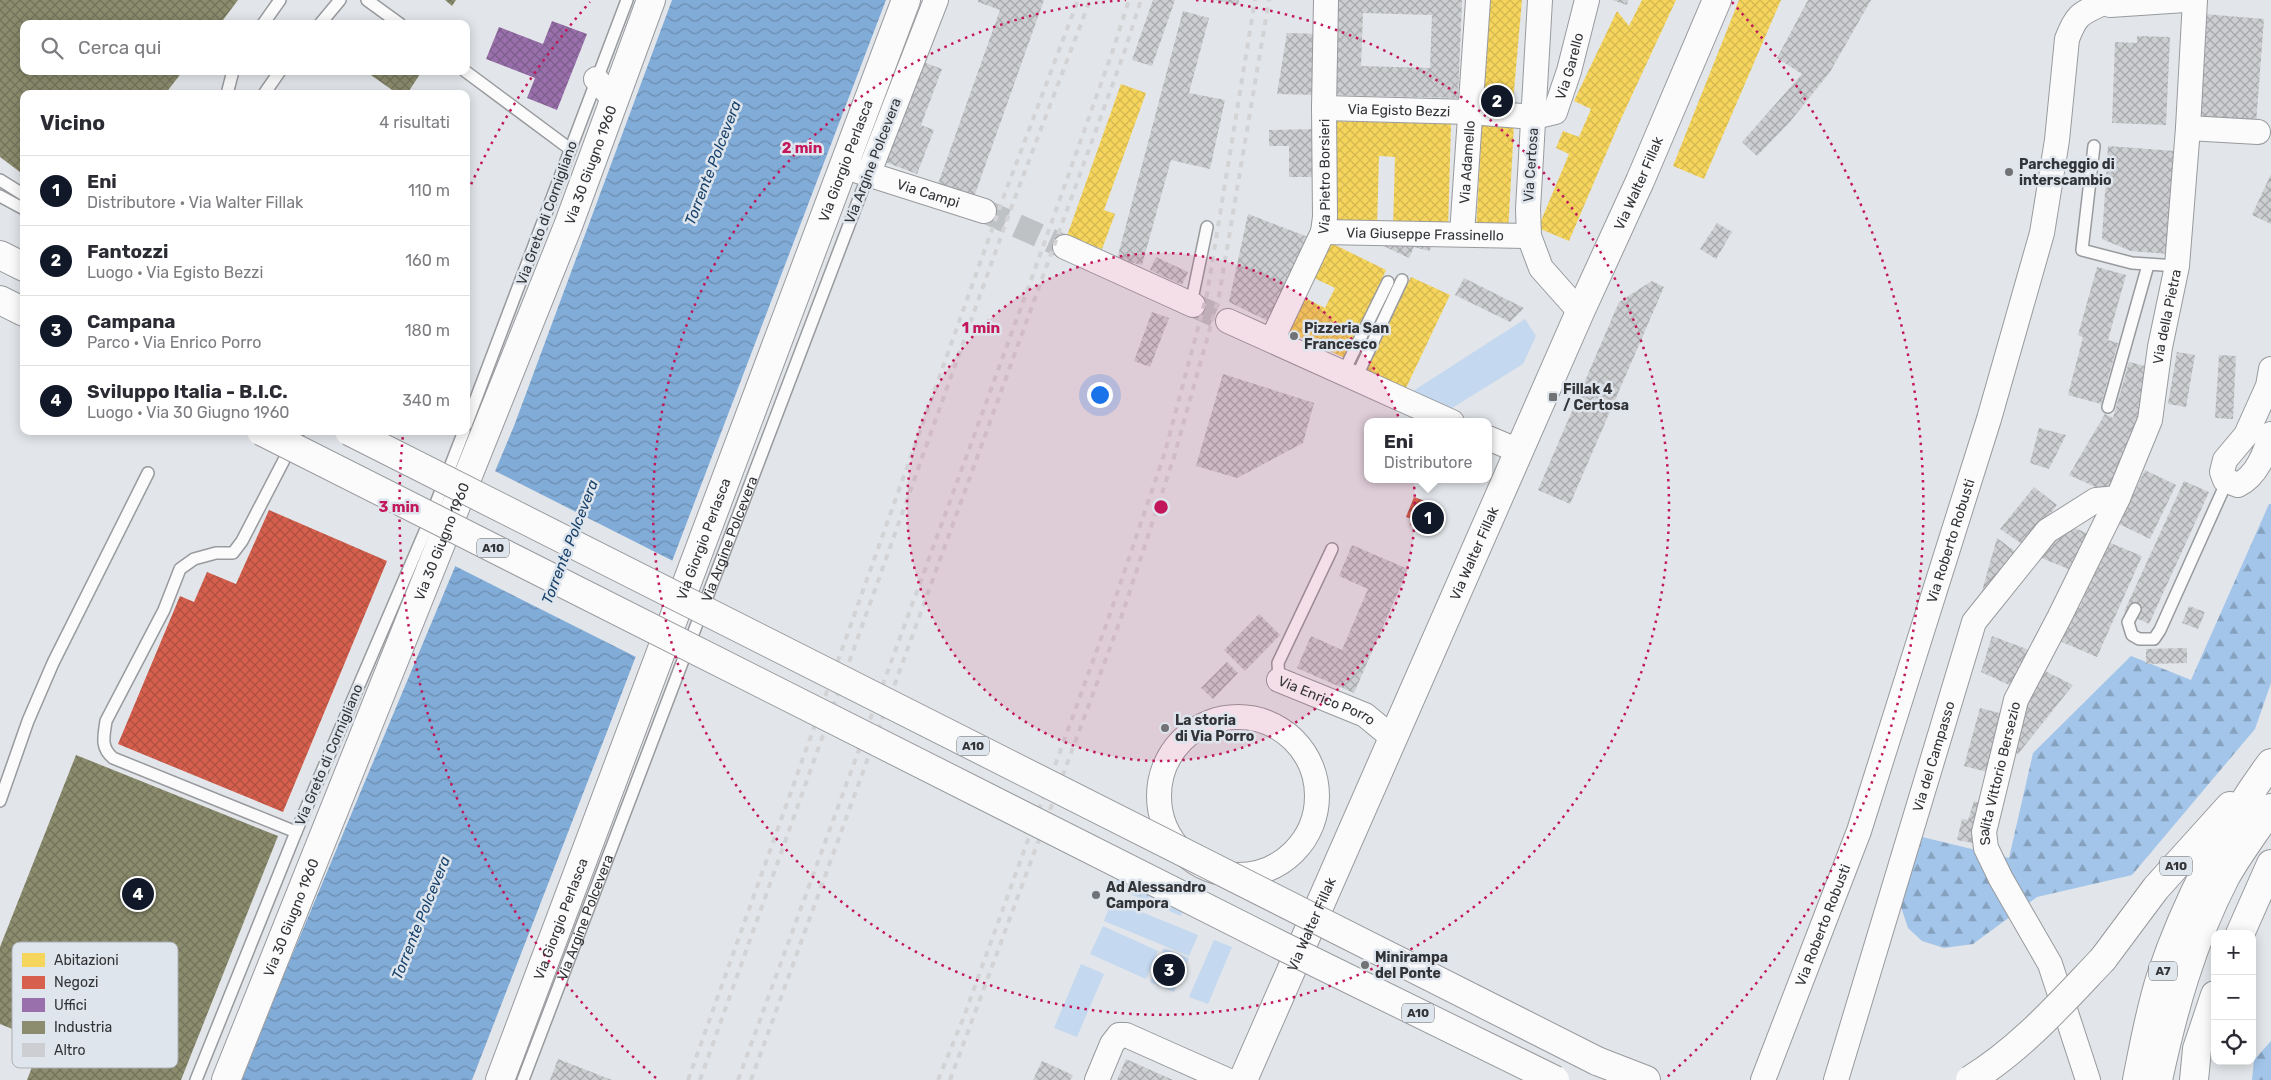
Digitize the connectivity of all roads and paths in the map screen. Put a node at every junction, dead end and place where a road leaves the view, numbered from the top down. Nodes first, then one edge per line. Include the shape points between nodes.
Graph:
1 (280, 0) edge
2 (340, 0) edge
3 (367, 0) edge
4 (627, 0) edge
5 (650, 0) edge
6 (906, 0) edge
7 (936, 0) edge
8 (1326, 0) edge
9 (1478, 0) edge
10 (1540, 0) edge
11 (1587, 0) edge
12 (1717, 0) edge
13 (2185, 0) edge
14 (2195, 0) edge
15 (2101, 1) edge
16 (267, 20) edge
17 (323, 20) edge
18 (395, 20) edge
19 (232, 75) edge
20 (277, 75) edge
21 (470, 75) edge
22 (596, 79) junction
23 (228, 90) edge
24 (267, 90) edge
25 (614, 100) junction
26 (1324, 108) junction
27 (1470, 112) junction
28 (1534, 117) junction
29 (2188, 128) junction
30 (2258, 132) dead end
31 (2094, 146) dead end
32 (570, 148) junction
33 (856, 170) junction
34 (0, 180) edge
35 (20, 192) edge
36 (0, 196) edge
37 (20, 207) edge
38 (984, 210) tunnel mouth
39 (1206, 227) dead end
40 (1323, 232) junction
41 (1462, 234) junction
42 (1529, 236) junction
43 (1065, 247) tunnel mouth
44 (0, 255) edge
45 (20, 265) edge
46 (2148, 265) junction
47 (2177, 266) junction
48 (1402, 280) dead end
49 (1388, 282) dead end
50 (0, 300) edge
51 (1192, 304) joint
52 (20, 310) edge
53 (1580, 312) junction
54 (1228, 321) tunnel mouth
55 (1272, 340) junction
56 (2271, 369) edge
57 (1349, 375) junction
58 (2108, 407) dead end
59 (470, 415) edge
60 (1443, 418) edge
61 (2271, 434) edge
62 (268, 435) edge
63 (297, 435) edge
64 (357, 435) edge
65 (462, 435) edge
66 (1492, 440) edge
67 (1519, 451) junction
68 (148, 473) dead end
69 (2227, 481) junction
70 (2118, 498) junction
71 (1332, 549) dead end
72 (2135, 609) dead end
73 (1279, 680) joint
74 (1208, 723) joint
75 (1392, 738) junction
76 (2264, 772) edge
77 (0, 801) edge
78 (2271, 808) edge
79 (296, 832) junction
80 (2271, 864) edge
81 (2242, 930) edge
82 (2211, 1007) edge
83 (1596, 1061) junction
84 (196, 1080) edge
85 (226, 1080) edge
86 (500, 1080) edge
87 (523, 1080) edge
88 (1097, 1080) edge
89 (1227, 1080) edge
90 (1243, 1080) edge
91 (1555, 1080) edge
92 (1630, 1080) edge
93 (1646, 1080) edge
94 (1763, 1080) edge
95 (1836, 1080) edge
96 (1970, 1080) edge
97 (2088, 1080) edge
98 (2136, 1080) edge
99 (2158, 1080) edge
100 (2194, 1080) edge

1 - 16 lane
2 - 17 lane
3 - 18 lane
4 - 22 lane, Via Greto di Cornigliano
5 - 25 main road, Via 30 Giugno 1960
6 - 33 main road, Via Giorgio Perlasca
7 - 33 street, Via Argine Polcevera
8 - 26 street, Via Pietro Borsieri
9 - 27 street, Via Adamello
10 - 28 street, Via Certosa
11 - 28 street, Via Garello via 1555,112
12 - 53 main road, Via Walter Fillak
13 - 15 street via 2110,5
14 - 29 street, Via della Pietra
15 - 94 street, Via Roberto Robusti via 2101,4 2082,12 2067,39 2057,140 2042,233 1989,419 1859,831
19 - 23 lane
20 - 24 lane
21 - 32 lane
22 - 25 street
22 - 32 lane, Via Greto di Cornigliano
25 - 85 main road, Via 30 Giugno 1960 via 568,226
26 - 27 street, Via Egisto Bezzi
26 - 40 street, Via Pietro Borsieri
27 - 28 street, Via Egisto Bezzi
27 - 41 street, Via Adamello
28 - 42 street, Via Certosa
29 - 30 street
29 - 47 street, Via della Pietra
31 - 46 lane via 2082,250
32 - 59 lane, Via Greto di Cornigliano
33 - 38 street, Via Campi
33 - 86 main road, Via Giorgio Perlasca
33 - 87 lane, Via Argine Polcevera
34 - 35 lane
36 - 37 lane
39 - 51 lane
40 - 41 street, Via Giuseppe Frassinello
40 - 55 street, Via Pietro Borsieri
41 - 42 street, Via Giuseppe Frassinello
42 - 53 street, Via Certosa via 1541,268
43 - 51 street
44 - 45 main road
46 - 47 lane
46 - 58 lane
47 - 70 street, Via della Pietra via 2160,347 2150,420
48 - 57 lane
49 - 57 lane
50 - 52 main road
53 - 67 main road, Via Walter Fillak
54 - 55 street
55 - 57 street
56 - 69 street via 2268,386 2246,436 2225,460 2222,472
57 - 60 street
61 - 69 street via 2257,468 2247,479 2238,485
62 - 91 main road, A10, bridge via 1273,942
63 - 79 lane via 233,553 194,558 180,569 164,610 106,721 103,741 106,752 113,758
64 - 83 main road, A10, bridge
65 - 79 lane, Via Greto di Cornigliano via 426,529
66 - 67 street
67 - 75 main road, Via Walter Fillak
68 - 77 lane via 52,664
69 - 72 lane via 2154,639 2132,635 2128,622
70 - 95 street, Via del Campasso via 2096,500 2047,531 1974,622
70 - 97 street, Salita Vittorio Bersezio via 2016,700 1984,832 1986,848 2001,879 2050,964
71 - 73 lane, Via Enrico Porro via 1278,663
73 - 75 street, Via Enrico Porro via 1364,715
74 - 74 street via 1232,717 1257,719 1280,729 1299,745 1312,766 1317,791 1315,815 1295,851 1268,870 1244,875 1227,874 1196,864 1177,847 1164,826 1159,802 1161,777 1170,754 1187,735
75 - 90 main road, Via Walter Fillak
76 - 96 main road, A10, bridge via 2156,888 2103,959 2030,1036
76 - 98 main road, A7 via 2207,868 2178,932 2161,976
78 - 99 main road, A7 via 2226,877 2198,937 2180,988
79 - 84 lane, Via Greto di Cornigliano
80 - 81 main road
82 - 100 main road via 2197,1049
83 - 92 main road, A10
83 - 93 main road, A10
88 - 89 street via 1119,1035 1126,1035

